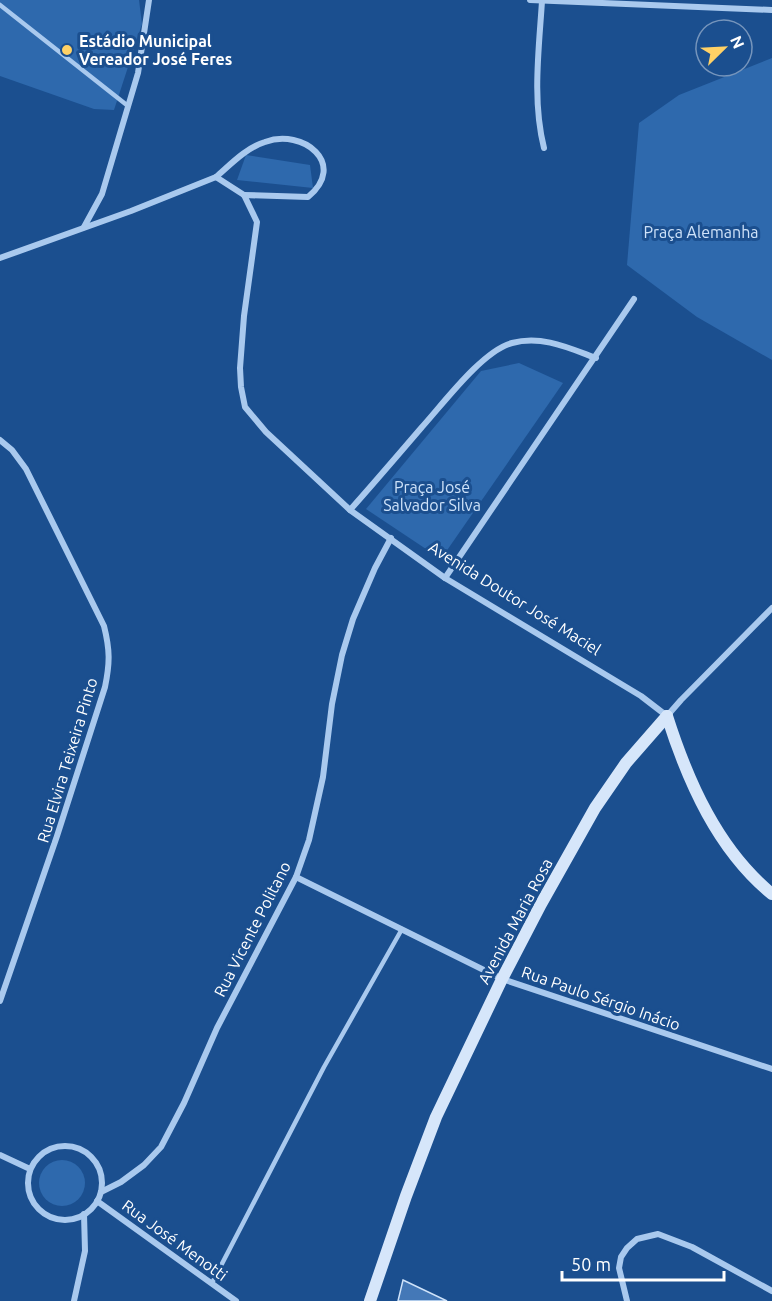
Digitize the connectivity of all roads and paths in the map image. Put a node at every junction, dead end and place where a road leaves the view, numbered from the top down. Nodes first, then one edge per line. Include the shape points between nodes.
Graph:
1 (149, 0) edge
2 (531, 0) edge
3 (542, 1) edge
4 (695, 4) edge
5 (0, 5) edge
6 (772, 10) edge
7 (128, 106) junction
8 (544, 148) dead end
9 (216, 177) junction
10 (244, 195) junction
11 (84, 228) junction
12 (0, 258) edge
13 (634, 300) dead end
14 (596, 358) junction
15 (0, 440) edge
16 (350, 510) junction
17 (391, 538) junction
18 (445, 578) junction
19 (772, 608) edge
20 (667, 716) junction
21 (296, 877) junction
22 (772, 894) edge
23 (402, 929) junction
24 (502, 979) junction
25 (0, 1001) edge
26 (772, 1070) edge
27 (0, 1155) edge
28 (30, 1169) junction
29 (100, 1192) junction
30 (97, 1201) junction
31 (84, 1214) junction
32 (212, 1283) junction
33 (772, 1291) edge
34 (74, 1301) edge
35 (236, 1301) edge
36 (370, 1301) edge
37 (627, 1301) edge

1 - 7 street via 138,73
2 - 3 street
3 - 4 street
3 - 8 street via 537,101
4 - 6 street
5 - 7 lane
7 - 11 street via 102,194
9 - 10 street
9 - 10 street via 251,148 267,141 299,141 322,159 324,178 308,197
9 - 11 street
10 - 16 street, Avenida Doutor José Maciel via 257,222 240,368 245,407 266,432
11 - 12 street
13 - 14 street
14 - 16 street via 549,342 530,340 510,343 491,354 465,378
14 - 18 street
15 - 25 street, Rua Elvira Teixeira Pinto via 26,469 104,626 110,666
16 - 17 street, Avenida Doutor José Maciel
17 - 18 street, Avenida Doutor José Maciel
17 - 21 street, Rua Vicente Politano via 353,619 342,655 323,777
18 - 20 street, Avenida Doutor José Maciel via 641,696
19 - 20 street, Avenida Maria Rosa
20 - 22 street via 696,792 718,831 742,867
20 - 24 street, Avenida Maria Rosa via 595,808
21 - 23 street, Rua Paulo Sérgio Inácio
21 - 29 street, Rua Vicente Politano via 217,1028 161,1147 121,1182
23 - 24 street, Rua Paulo Sérgio Inácio
23 - 32 lane via 324,1067
24 - 26 street, Rua Paulo Sérgio Inácio
24 - 36 street, Avenida Maria Rosa via 436,1117
27 - 28 street
28 - 29 street via 46,1150 63,1145 80,1149 98,1167
28 - 31 street via 28,1190 37,1208 65,1220
29 - 30 street
30 - 31 street
30 - 32 street, Rua José Menotti
31 - 34 street via 85,1251
32 - 35 street, Rua José Menotti
33 - 37 street via 692,1247 658,1234 637,1239 621,1257 619,1268

